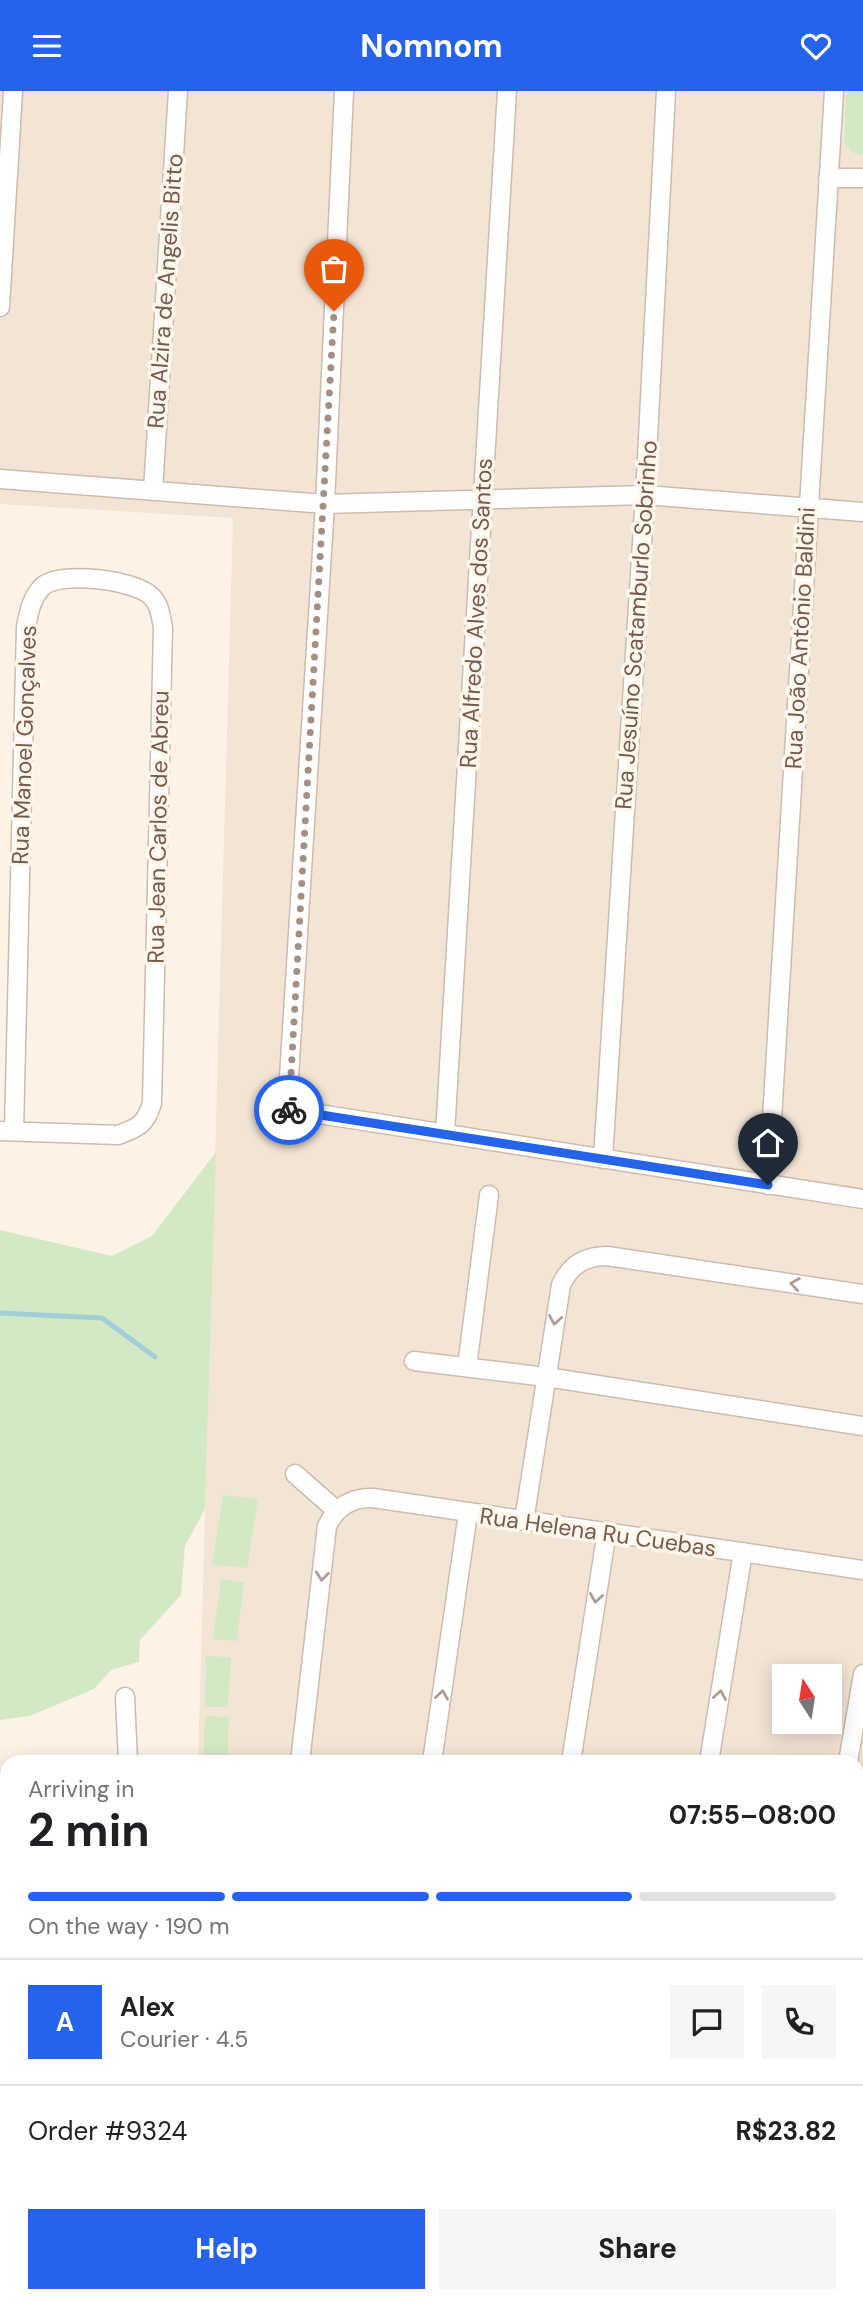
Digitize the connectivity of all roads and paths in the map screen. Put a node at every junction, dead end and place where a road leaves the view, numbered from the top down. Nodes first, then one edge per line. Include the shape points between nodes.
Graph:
1 (13, 91) edge
2 (178, 91) edge
3 (344, 91) edge
4 (507, 91) edge
5 (666, 91) edge
6 (834, 91) edge
7 (863, 178) edge
8 (828, 179) junction
9 (0, 307) edge
10 (0, 479) edge
11 (153, 491) junction
12 (645, 495) junction
13 (484, 500) junction
14 (325, 504) junction
15 (807, 509) junction
16 (863, 512) edge
17 (95, 580) joint
18 (7, 1131) edge
19 (445, 1134) junction
20 (603, 1159) junction
21 (768, 1185) junction
22 (489, 1195) dead end
23 (863, 1199) edge
24 (863, 1294) edge
25 (414, 1361) dead end
26 (467, 1367) junction
27 (546, 1377) junction
28 (863, 1426) edge
29 (295, 1473) dead end
30 (337, 1511) junction
31 (468, 1513) junction
32 (524, 1521) junction
33 (607, 1531) junction
34 (743, 1552) junction
35 (863, 1570) edge
36 (863, 1674) edge
37 (125, 1697) dead end
38 (128, 1755) edge
39 (301, 1755) edge
40 (433, 1755) edge
41 (572, 1755) edge
42 (710, 1755) edge
43 (849, 1755) edge

1 - 9 street
2 - 11 street, Rua Alzira de Angelis Bitto
3 - 14 street
4 - 13 street, Rua Alfredo Alves dos Santos
5 - 12 street, Rua Jesuíno Scatamburlo Sobrinho
6 - 8 street, Rua João Antônio Baldini
7 - 8 street
8 - 15 street, Rua João Antônio Baldini
10 - 11 street
11 - 14 street
12 - 13 street
12 - 15 street
12 - 20 street, Rua Jesuíno Scatamburlo Sobrinho
13 - 14 street
13 - 19 street, Rua Alfredo Alves dos Santos
14 - 19 street via 287,1109
15 - 16 street
15 - 21 street, Rua João Antônio Baldini
17 - 18 street, Rua Manoel Gonçalves via 63,578 44,585 31,603 26,627
17 - 18 street, Rua Jean Carlos de Abreu via 140,587 154,598 163,628 152,1103 147,1120 118,1135
19 - 20 street
20 - 21 street
21 - 23 street
22 - 26 street
24 -> 27 street via 592,1257 573,1267 561,1285
25 - 26 street
26 - 27 street
27 - 28 street
27 - 32 street
29 - 30 street
30 - 31 street, Rua Helena Ru Cuebas via 366,1498
30 -> 39 street via 327,1526
31 - 32 street, Rua Helena Ru Cuebas
40 -> 31 street
32 - 33 street, Rua Helena Ru Cuebas
33 - 34 street, Rua Helena Ru Cuebas
33 -> 41 street
34 - 35 street, Rua Helena Ru Cuebas
42 -> 34 street
36 - 43 street
37 - 38 street

